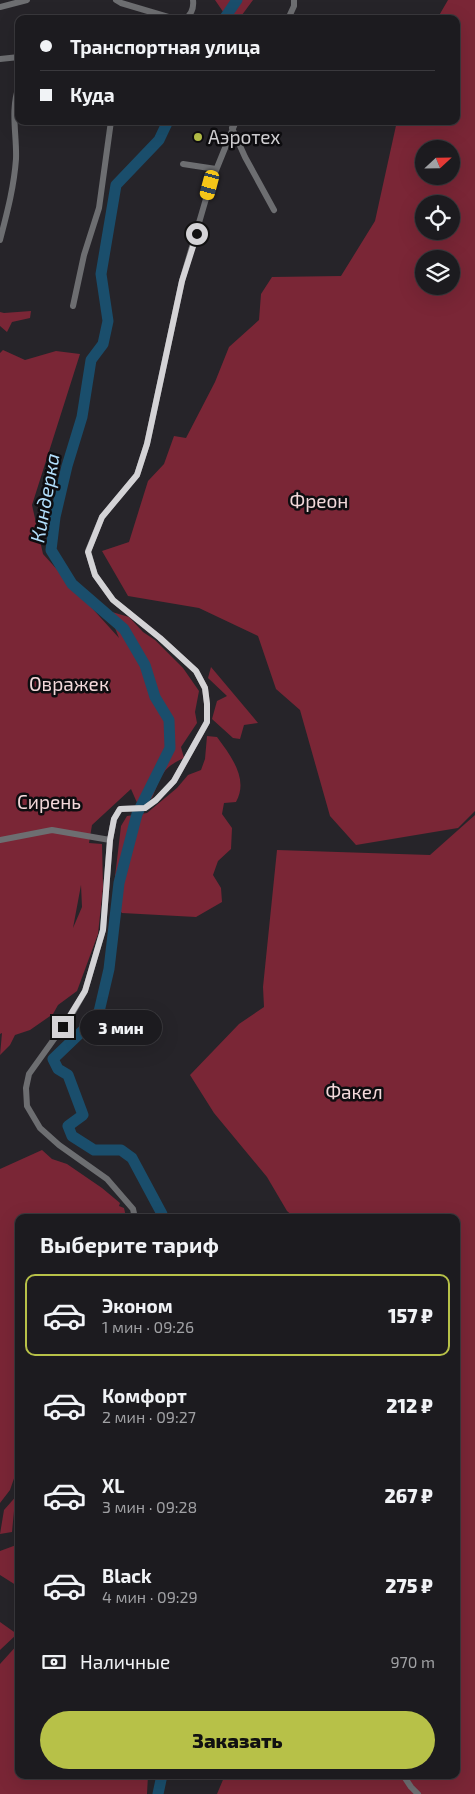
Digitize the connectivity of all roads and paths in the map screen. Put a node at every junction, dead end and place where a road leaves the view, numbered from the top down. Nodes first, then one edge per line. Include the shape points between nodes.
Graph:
1 (27, 0) edge
2 (116, 0) edge
3 (193, 0) edge
4 (294, 0) edge
5 (0, 7) edge
6 (162, 15) edge
7 (190, 15) edge
8 (290, 15) edge
9 (15, 57) edge
10 (0, 59) edge
11 (15, 96) edge
12 (110, 125) edge
13 (234, 125) edge
14 (234, 125) edge
15 (183, 164) dead end
16 (216, 169) junction
17 (274, 210) dead end
18 (0, 240) edge
19 (73, 306) dead end
20 (0, 840) edge
21 (110, 840) junction
22 (134, 1214) edge
23 (405, 1779) edge
24 (418, 1794) edge

1 - 5 street
2 - 6 street
3 - 7 street via 194,8
4 - 8 street
9 - 10 street
11 - 18 street via 16,159 12,196
12 - 19 street via 99,208
13 - 16 street
14 - 17 street via 245,156
15 - 16 street
16 - 21 street via 182,281 147,444 137,475 102,517 88,552 95,575 113,600 196,671 205,688 207,722 174,781 145,808 120,809 114,819
20 - 21 street via 52,830
21 - 22 street via 103,930 85,991 29,1074 26,1106 40,1128 107,1179
23 - 24 street

